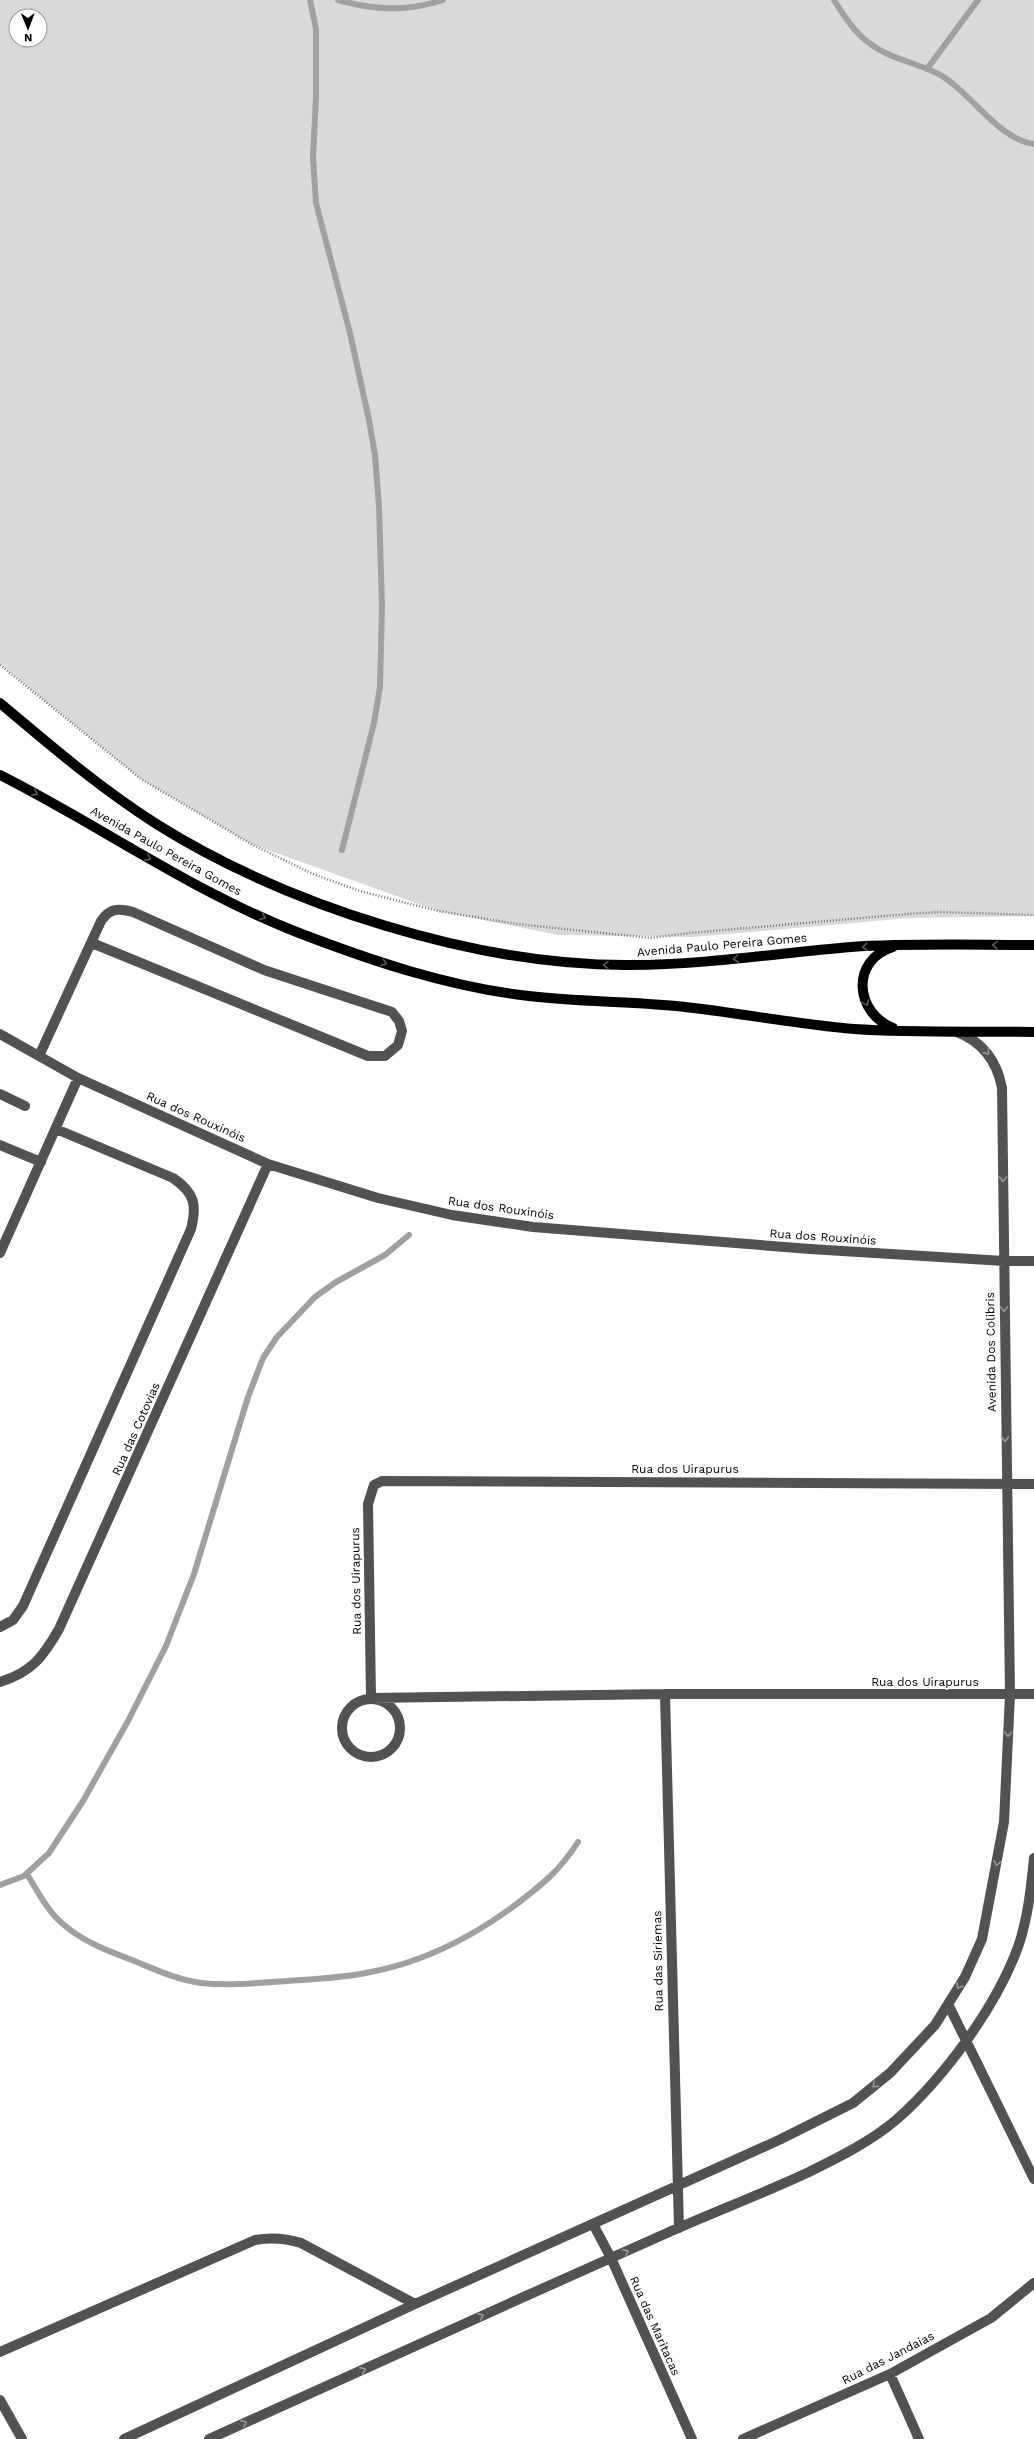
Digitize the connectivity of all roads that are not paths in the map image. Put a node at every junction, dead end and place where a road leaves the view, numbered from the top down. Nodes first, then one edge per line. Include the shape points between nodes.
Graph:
1 (0, 703) edge
2 (0, 775) edge
3 (92, 943) junction
4 (903, 944) junction
5 (1034, 945) edge
6 (905, 1031) junction
7 (955, 1031) junction
8 (1034, 1032) edge
9 (0, 1034) edge
10 (39, 1056) junction
11 (78, 1078) junction
12 (0, 1094) edge
13 (25, 1106) dead end
14 (56, 1128) junction
15 (0, 1145) edge
16 (41, 1162) junction
17 (268, 1164) junction
18 (0, 1253) edge
19 (1004, 1261) junction
20 (1034, 1261) edge
21 (1006, 1483) junction
22 (1034, 1484) edge
23 (0, 1627) edge
24 (0, 1682) edge
25 (664, 1694) junction
26 (1034, 1694) edge
27 (1010, 1695) junction
28 (370, 1698) junction
29 (1034, 1858) edge
30 (948, 2004) junction
31 (966, 2042) junction
32 (1034, 2179) edge
33 (677, 2187) junction
34 (593, 2224) junction
35 (679, 2228) junction
36 (611, 2258) junction
37 (1034, 2283) edge
38 (414, 2304) junction
39 (0, 2352) edge
40 (890, 2374) junction
41 (0, 2400) edge
42 (22, 2439) edge
43 (124, 2439) edge
44 (209, 2439) edge
45 (692, 2439) edge
46 (743, 2439) edge
47 (919, 2439) edge

4 -> 1 main road, Avenida Paulo Pereira Gomes via 687,963 630,965 540,960 446,942 296,895 190,844 105,790
2 -> 6 main road, Avenida Paulo Pereira Gomes via 230,903 296,932 396,967 471,987 530,996 644,1003 854,1029
3 - 3 street via 108,912 119,908 133,912 264,970 392,1012 399,1021 402,1031 398,1045 385,1056 368,1056
3 - 10 street
5 -> 4 main road, Avenida Paulo Pereira Gomes
4 -> 6 main road via 885,950 870,963 864,975 862,989 865,1002 876,1018 887,1026
6 - 7 main road, Avenida Paulo Pereira Gomes
7 - 8 main road, Avenida Paulo Pereira Gomes
7 -> 19 street, Avenida Dos Colibris via 981,1046 992,1059 1001,1081
9 - 10 street, Rua dos Rouxinóis
10 - 11 street, Rua dos Rouxinóis
11 - 14 street
11 - 17 street, Rua dos Rouxinóis
12 - 13 street
14 - 16 street
14 - 23 street via 173,1178 185,1186 194,1200 196,1212 192,1229 23,1606 13,1620
15 - 16 street
16 - 18 street
17 - 19 street, Rua dos Rouxinóis via 385,1200 452,1215 533,1227 810,1250
17 - 24 street, Rua das Cotovias via 59,1629 32,1667
19 - 20 street, Rua dos Rouxinóis
19 -> 21 street, Avenida Dos Colibris
21 - 22 street, Rua dos Uirapurus
21 - 27 street, Avenida Dos Colibris
21 - 28 street, Rua dos Uirapurus via 382,1481 374,1485 368,1504
25 - 27 street, Rua dos Uirapurus
25 - 28 street, Rua dos Uirapurus
25 - 33 street, Rua das Siriemas
26 - 27 street
27 -> 30 street, Avenida Dos Colibris via 1004,1822 994,1883 982,1938 965,1977
28 - 28 street via 386,1702 400,1718 398,1742 390,1752 378,1757 354,1753 346,1744 342,1732 343,1720 348,1709 358,1701
29 - 31 street via 1030,1901 1018,1947
30 - 31 street
30 -> 33 street, Avenida Dos Colibris via 935,2025 890,2073 853,2103
31 - 32 street
31 - 35 street via 934,2082 895,2121 850,2152
33 - 34 street, Avenida Dos Colibris
33 - 35 street, Rua das Siriemas
34 - 36 street, Rua das Maritacas
34 - 38 street, Avenida Dos Colibris
36 -> 35 street
44 -> 36 street
36 - 45 street, Rua das Maritacas
37 - 40 street, Rua das Jandaias via 991,2318
38 - 39 street via 301,2243 271,2237 255,2240
38 - 43 street, Avenida Dos Colibris
40 - 46 street, Rua das Jandaias
40 - 47 street
41 - 42 street

